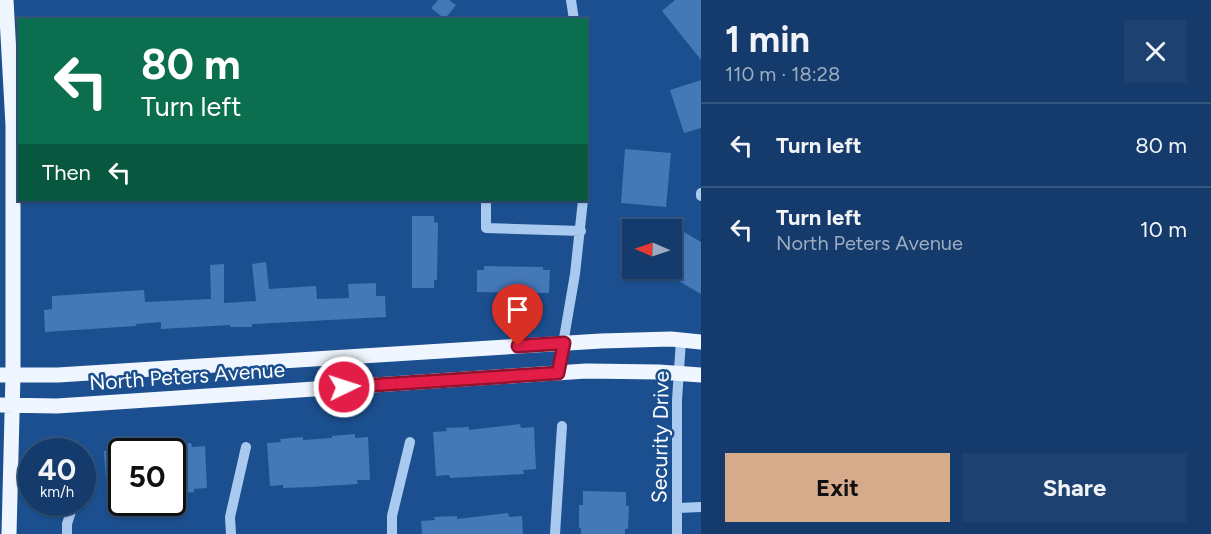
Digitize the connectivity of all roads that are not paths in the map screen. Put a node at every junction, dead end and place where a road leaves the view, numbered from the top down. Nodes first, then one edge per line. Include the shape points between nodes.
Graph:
1 (6, 0) edge
2 (571, 0) edge
3 (574, 18) edge
4 (486, 201) edge
5 (583, 201) edge
6 (581, 231) junction
7 (681, 340) junction
8 (701, 342) edge
9 (564, 343) junction
10 (558, 373) junction
11 (681, 373) junction
12 (6, 375) edge
13 (701, 375) edge
14 (6, 405) edge
15 (562, 426) dead end
16 (410, 442) dead end
17 (246, 447) dead end
18 (701, 507) edge
19 (678, 508) junction
20 (70, 516) edge
21 (9, 534) edge
22 (67, 534) edge
23 (231, 534) edge
24 (392, 534) edge
25 (555, 534) edge
26 (677, 534) edge

1 - 12 main road via 13,125
2 - 3 street
4 - 6 street via 486,228
5 - 6 street
6 - 9 street
7 - 8 main road, North Peters Avenue
7 - 9 main road, North Peters Avenue
7 - 11 street, Security Drive
9 - 10 street
9 - 12 main road, North Peters Avenue
10 - 11 main road, North Peters Avenue
10 - 14 main road, North Peters Avenue via 57,406
11 - 13 main road, North Peters Avenue
11 - 19 street, Security Drive via 677,400
12 - 14 main road
14 - 21 main road
15 - 25 street
16 - 24 street via 392,516
17 - 23 street via 230,517
18 - 19 street
19 - 26 street, Security Drive
20 - 22 street

